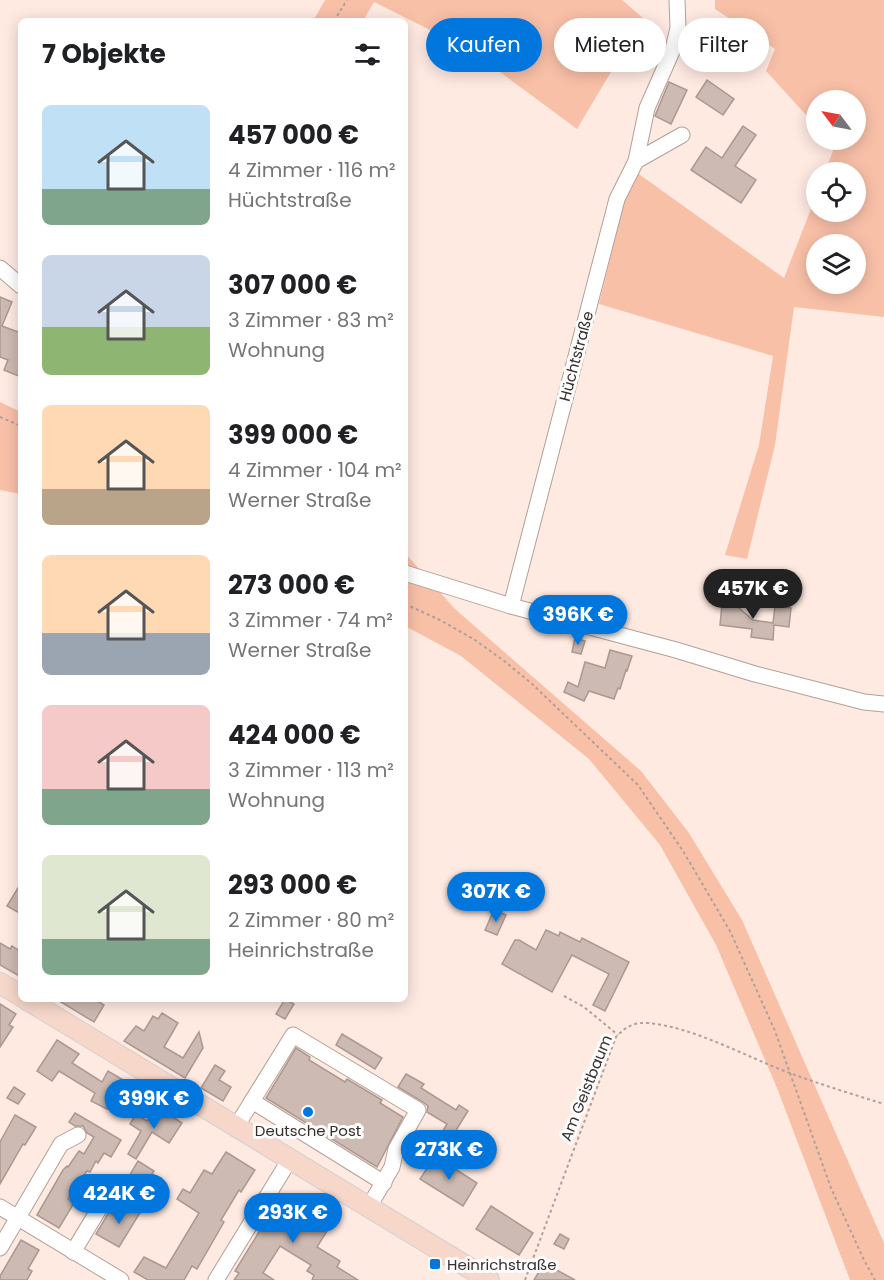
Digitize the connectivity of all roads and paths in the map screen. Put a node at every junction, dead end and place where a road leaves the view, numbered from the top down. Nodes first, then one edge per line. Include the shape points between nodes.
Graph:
1 (347, 0) edge
2 (677, 0) edge
3 (335, 18) edge
4 (682, 135) dead end
5 (636, 160) junction
6 (0, 268) edge
7 (18, 283) edge
8 (0, 417) edge
9 (18, 425) edge
10 (408, 574) edge
11 (408, 606) edge
12 (511, 606) junction
13 (884, 704) edge
14 (0, 983) edge
15 (18, 994) edge
16 (564, 996) dead end
17 (31, 1002) edge
18 (618, 1035) junction
19 (788, 1072) junction
20 (252, 1101) junction
21 (884, 1104) edge
22 (236, 1126) junction
23 (78, 1135) dead end
24 (290, 1159) junction
25 (384, 1183) junction
26 (108, 1194) dead end
27 (369, 1207) junction
28 (0, 1208) edge
29 (17, 1218) junction
30 (0, 1248) edge
31 (73, 1252) junction
32 (121, 1280) edge
33 (216, 1280) edge
34 (489, 1280) edge
35 (525, 1280) edge
36 (875, 1280) edge

1 - 3 path
2 - 5 street, Hüchtstraße via 678,28 673,49 647,108
4 - 5 street
5 - 12 street, Hüchtstraße via 617,199
6 - 7 street
8 - 9 path
10 - 12 street
11 - 19 path via 475,640 502,660 638,785 730,931 775,1031
12 - 13 street via 842,697
14 - 15 main road
16 - 18 path
17 - 22 main road
18 - 19 path, Am Geistbaum via 631,1024 670,1028
18 - 35 path, Am Geistbaum
19 - 21 path, Am Geistbaum
19 - 36 path via 831,1188
20 - 22 street
20 - 25 street
20 - 25 street via 292,1035 418,1110 396,1149
22 - 24 main road
23 - 29 street via 61,1144
24 - 27 main road
24 - 33 street
25 - 27 street
26 - 31 street
27 - 34 main road
28 - 29 street
29 - 30 street
29 - 31 street
31 - 32 street

